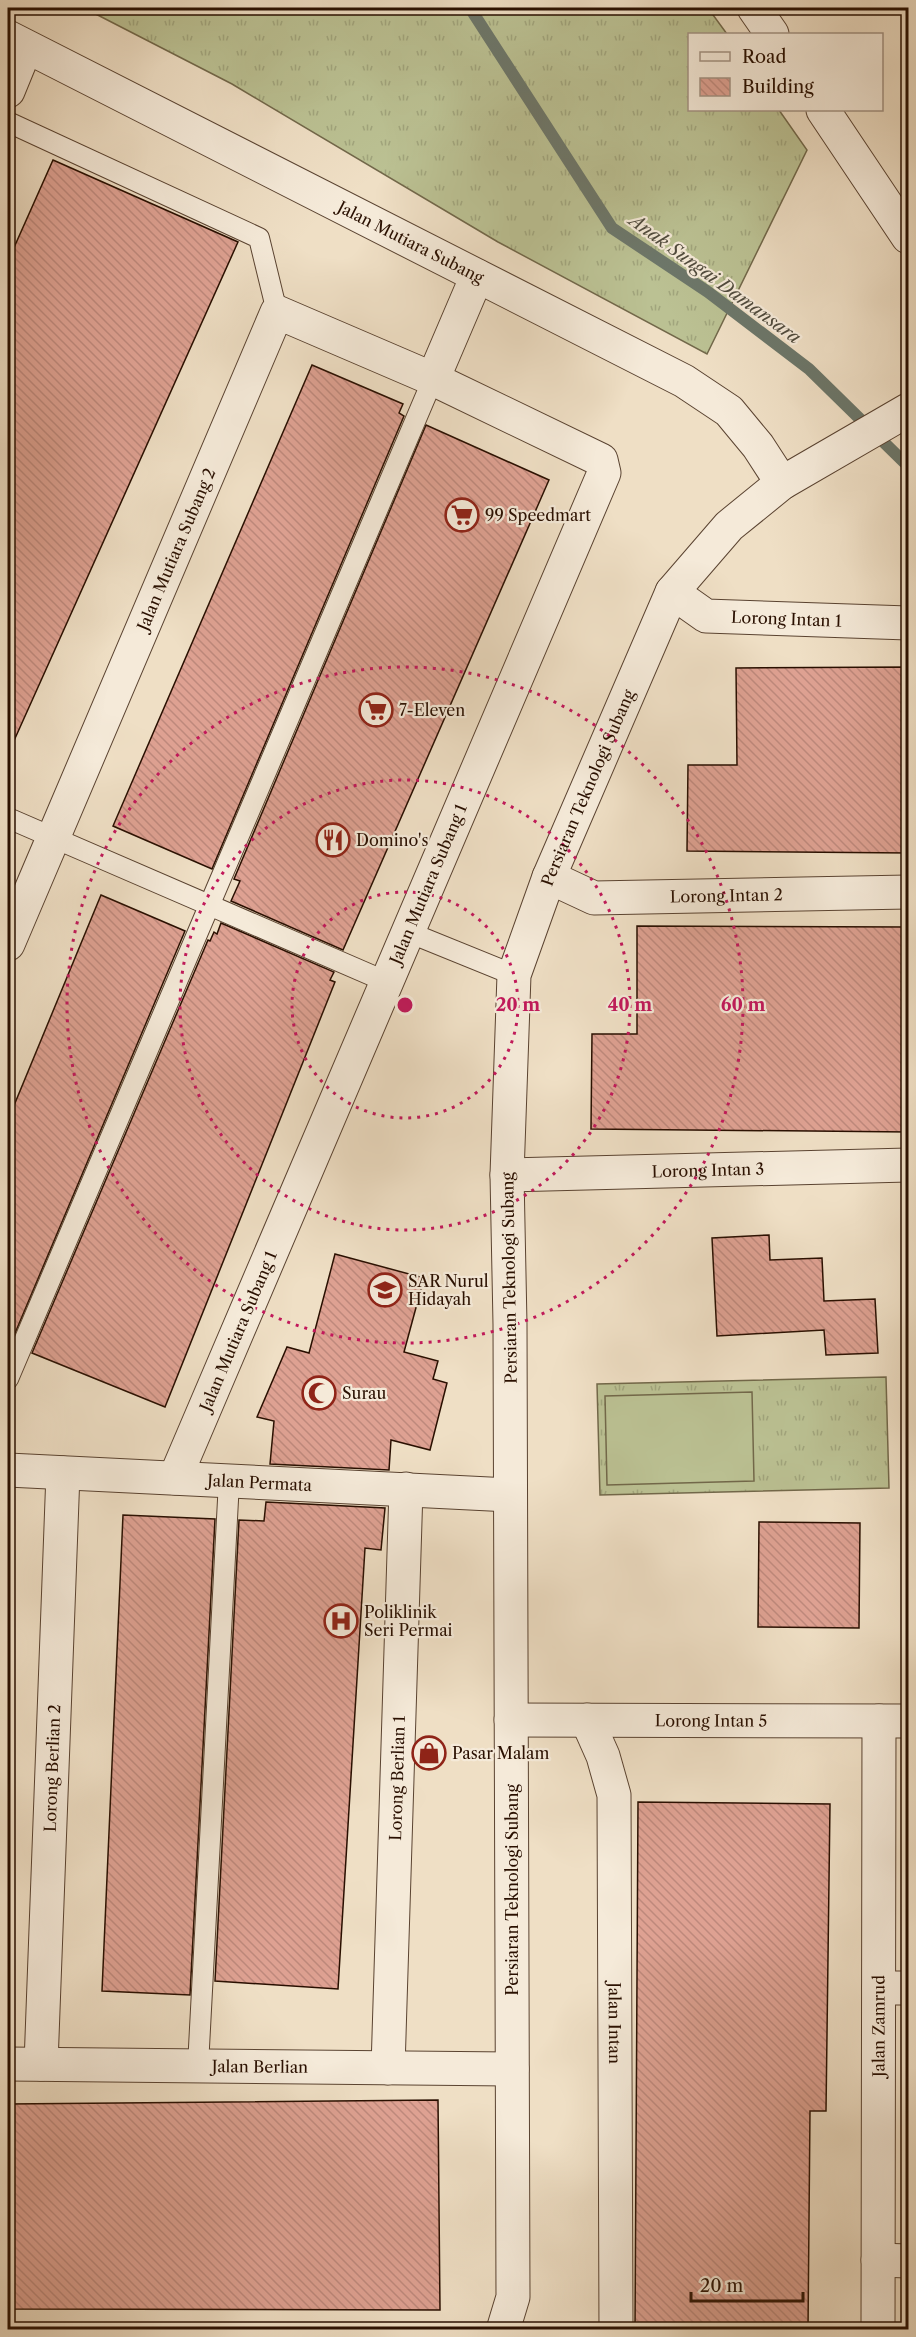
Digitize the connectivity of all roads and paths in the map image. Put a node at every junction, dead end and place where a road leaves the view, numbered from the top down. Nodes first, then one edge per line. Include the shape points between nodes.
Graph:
1 (754, 8) edge
2 (771, 33) edge
3 (17, 42) edge
4 (8, 91) edge
5 (824, 111) edge
6 (8, 122) edge
7 (909, 237) edge
8 (477, 276) junction
9 (277, 312) junction
10 (433, 379) junction
11 (909, 410) edge
12 (782, 483) junction
13 (672, 592) junction
14 (909, 623) edge
15 (8, 818) edge
16 (53, 837) junction
17 (549, 877) junction
18 (909, 892) edge
19 (209, 905) junction
20 (408, 932) junction
21 (8, 944) edge
22 (514, 975) junction
23 (387, 982) junction
24 (909, 1165) edge
25 (507, 1175) junction
26 (8, 1379) edge
27 (8, 1470) edge
28 (63, 1473) junction
29 (175, 1478) junction
30 (229, 1481) junction
31 (406, 1489) junction
32 (510, 1495) junction
33 (511, 1720) junction
34 (587, 1720) junction
35 (894, 1721) edge
36 (894, 1988) edge
37 (8, 2064) edge
38 (40, 2064) junction
39 (198, 2066) junction
40 (388, 2068) junction
41 (512, 2069) junction
42 (893, 2260) edge
43 (513, 2297) junction
44 (503, 2330) edge
45 (528, 2330) edge
46 (616, 2330) edge
47 (878, 2330) edge

1 - 2 street
3 - 4 street
3 - 8 street, Jalan Mutiara Subang
5 - 7 street
6 - 9 lane via 259,238
8 - 10 street
8 - 12 street, Jalan Mutiara Subang via 684,381 729,411
9 - 10 street
9 - 16 street, Jalan Mutiara Subang 2
10 - 19 lane
10 - 20 street, Jalan Mutiara Subang 1 via 601,460 604,473
11 - 12 street, Persiaran Teknologi Subang
12 - 13 street, Persiaran Teknologi Subang via 729,526
13 - 14 street, Lorong Intan 1 via 706,616
13 - 17 street, Persiaran Teknologi Subang
15 - 16 lane
16 - 19 lane
16 - 21 street, Jalan Mutiara Subang 2
17 - 18 street, Lorong Intan 2 via 594,898
17 - 22 street, Persiaran Teknologi Subang
19 - 23 lane
19 - 26 lane
20 - 22 lane
20 - 23 street, Jalan Mutiara Subang 1
22 - 25 street, Persiaran Teknologi Subang
23 - 29 street, Jalan Mutiara Subang 1
24 - 25 street, Lorong Intan 3
25 - 32 street, Persiaran Teknologi Subang
27 - 28 street, Jalan Permata
28 - 29 street, Jalan Permata
28 - 38 street, Lorong Berlian 2
29 - 30 street, Jalan Permata
30 - 31 street, Jalan Permata
30 - 39 lane
31 - 32 street, Jalan Permata
31 - 40 street, Lorong Berlian 1
32 - 33 street, Persiaran Teknologi Subang
33 - 34 street, Lorong Intan 5
33 - 41 street, Persiaran Teknologi Subang
34 - 35 street, Lorong Intan 5
34 - 46 street, Jalan Intan via 614,1795
35 - 36 street, Jalan Zamrud
36 - 42 street, Jalan Zamrud
37 - 38 street, Jalan Berlian
38 - 39 street, Jalan Berlian
39 - 40 street, Jalan Berlian
40 - 41 street, Jalan Berlian
41 - 43 street, Persiaran Teknologi Subang
42 - 47 street, Jalan Zamrud
43 - 44 street, Persiaran Teknologi Subang
43 - 45 street, Persiaran Teknologi Subang

